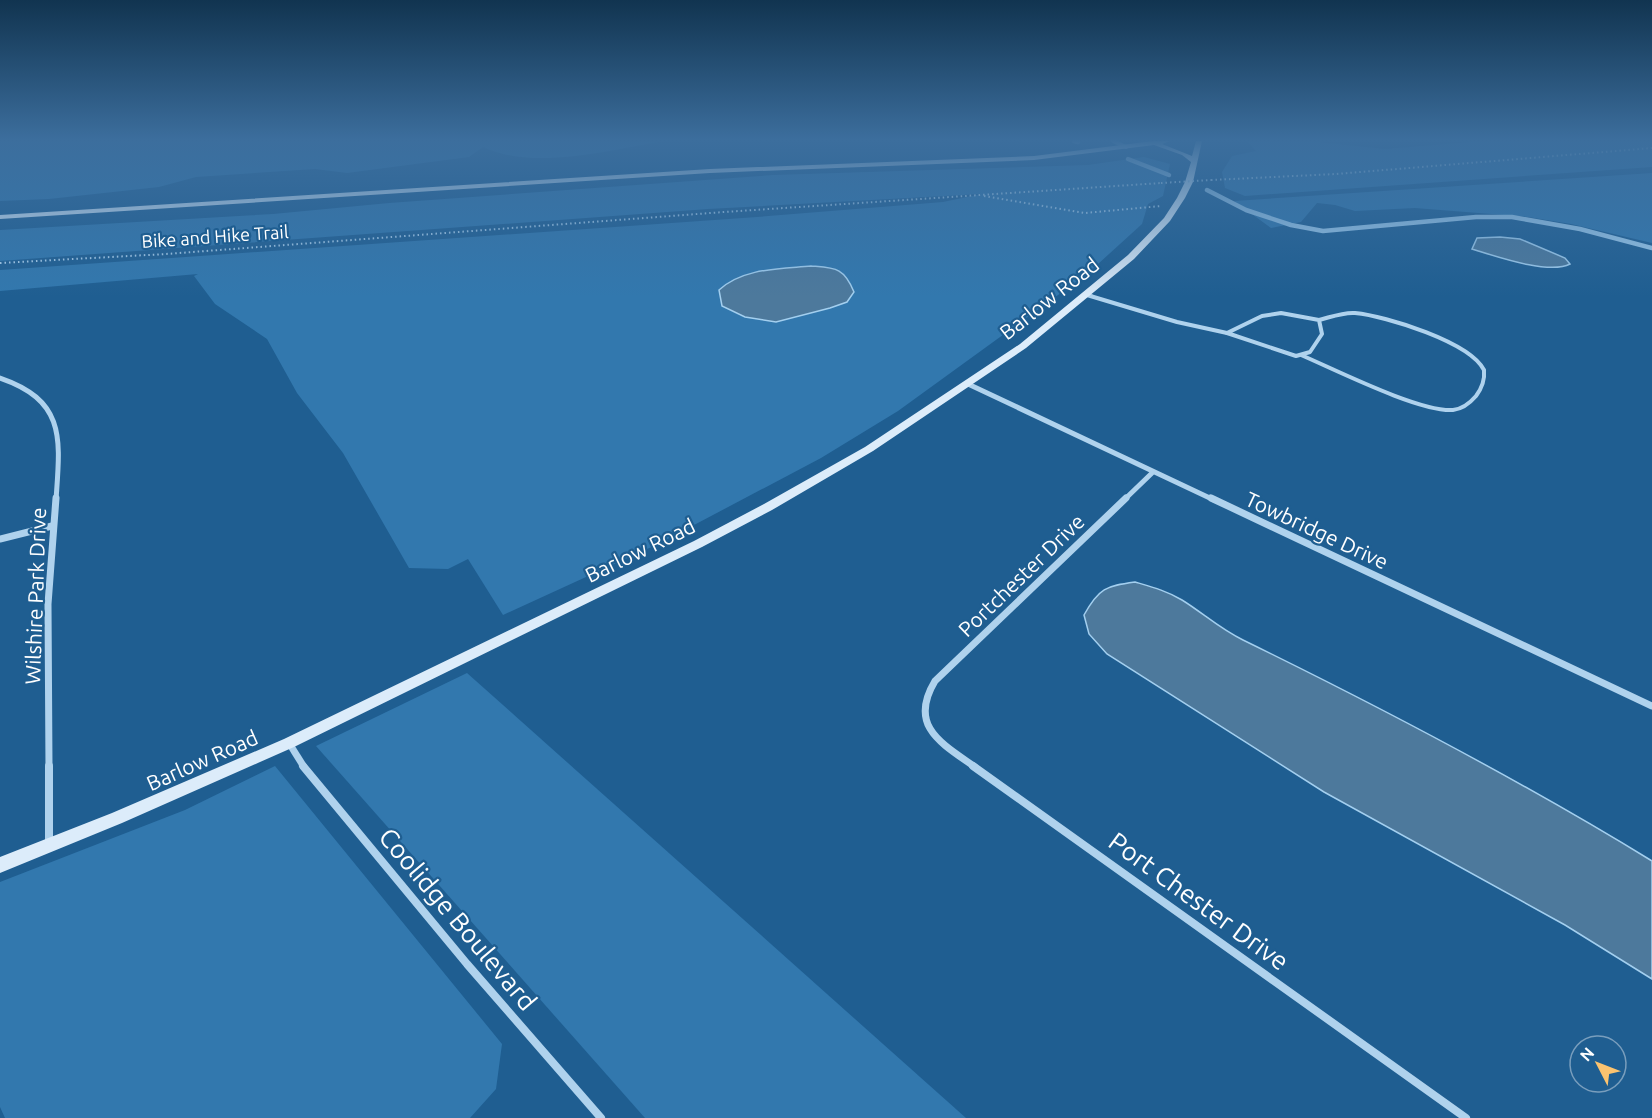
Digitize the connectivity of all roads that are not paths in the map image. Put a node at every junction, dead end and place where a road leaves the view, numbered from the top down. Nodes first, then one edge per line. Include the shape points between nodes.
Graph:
1 (368, 193) edge
2 (1183, 193) edge
3 (0, 217) edge
4 (1087, 295) junction
5 (1319, 320) junction
6 (1227, 333) junction
7 (1301, 355) junction
8 (0, 378) edge
9 (968, 384) junction
10 (1152, 473) junction
11 (52, 526) junction
12 (0, 539) edge
13 (1652, 706) edge
14 (922, 707) joint
15 (289, 743) junction
16 (49, 846) junction
17 (0, 865) edge
18 (601, 1118) edge
19 (1466, 1118) edge

1 - 3 main road
2 - 4 main road, Barlow Road via 1167,219
4 - 6 lane
4 - 9 main road, Barlow Road
5 - 6 lane via 1273,312
5 - 7 lane via 1322,334 1310,352
5 - 7 lane via 1355,313 1431,335 1482,364 1485,377 1479,393 1459,409 1440,409 1402,398
6 - 7 lane
8 - 11 street, Wilshire Park Drive via 25,387 43,401 53,416 59,452
9 - 10 street, Towbridge Drive
9 - 15 main road, Barlow Road via 869,449 768,507
10 - 13 street, Towbridge Drive
10 - 14 street, Portchester Drive via 935,681
11 - 12 street
11 - 16 street, Wilshire Park Drive via 48,604
14 - 19 street, Port Chester Drive via 932,734 945,746
15 - 16 main road, Barlow Road
15 - 18 street, Coolidge Boulevard via 306,771
16 - 17 main road, Barlow Road

